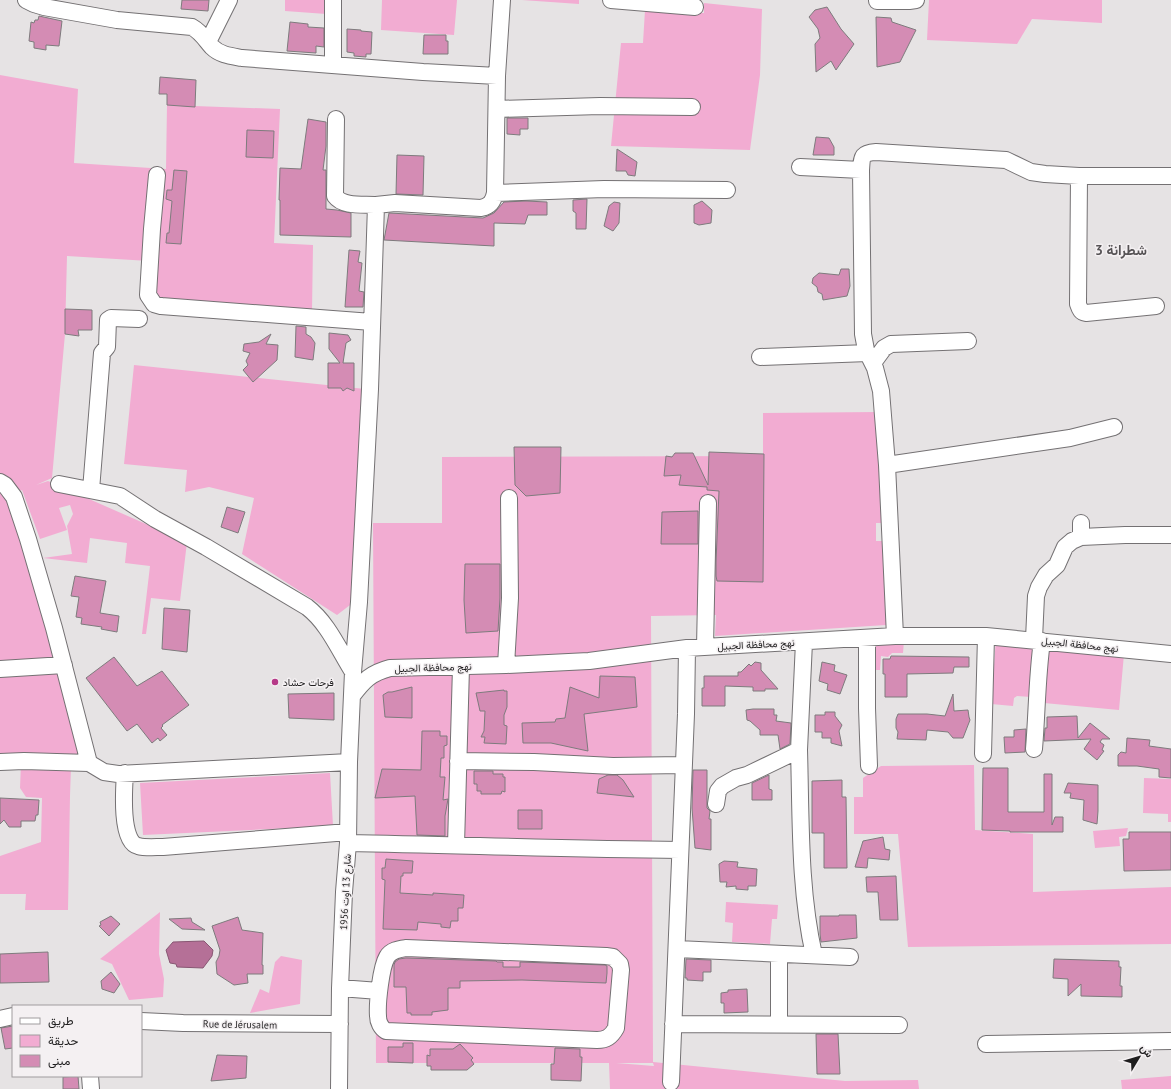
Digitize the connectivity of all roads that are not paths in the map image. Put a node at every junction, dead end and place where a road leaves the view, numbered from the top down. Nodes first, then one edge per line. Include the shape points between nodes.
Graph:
1 (26, 0) edge
2 (230, 0) edge
3 (333, 0) edge
4 (502, 0) edge
5 (611, 0) edge
6 (916, 0) edge
7 (877, 1) edge
8 (695, 7) dead end
9 (208, 42) junction
10 (333, 65) junction
11 (497, 76) junction
12 (692, 107) dead end
13 (497, 109) junction
14 (336, 119) dead end
15 (800, 167) dead end
16 (860, 170) junction
17 (157, 175) dead end
18 (1079, 176) junction
19 (1171, 176) edge
20 (727, 190) dead end
21 (495, 193) junction
22 (376, 205) junction
23 (1156, 306) dead end
24 (139, 319) dead end
25 (372, 322) junction
26 (968, 341) dead end
27 (760, 357) dead end
28 (870, 358) junction
29 (1114, 427) dead end
30 (887, 464) junction
31 (0, 482) edge
32 (59, 484) dead end
33 (91, 490) junction
34 (509, 498) dead end
35 (708, 503) dead end
36 (1171, 535) edge
37 (895, 636) junction
38 (986, 636) junction
39 (867, 638) junction
40 (1038, 640) junction
41 (804, 642) junction
42 (705, 647) junction
43 (686, 648) junction
44 (1171, 654) edge
45 (64, 665) junction
46 (506, 665) junction
47 (461, 667) junction
48 (0, 669) edge
49 (353, 672) junction
50 (352, 696) junction
51 (1034, 748) dead end
52 (799, 750) junction
53 (983, 754) dead end
54 (458, 761) junction
55 (0, 762) edge
56 (349, 762) junction
57 (89, 763) junction
58 (683, 766) junction
59 (869, 766) dead end
60 (126, 773) junction
61 (716, 804) dead end
62 (348, 838) junction
63 (456, 845) junction
64 (680, 850) junction
65 (677, 949) junction
66 (779, 954) junction
67 (814, 956) junction
68 (850, 957) dead end
69 (340, 988) junction
70 (379, 991) junction
71 (12, 1016) edge
72 (0, 1019) edge
73 (142, 1021) edge
74 (340, 1024) junction
75 (673, 1024) junction
76 (779, 1024) junction
77 (899, 1025) dead end
78 (1171, 1041) edge
79 (986, 1044) dead end
80 (90, 1077) edge
81 (671, 1082) dead end
82 (91, 1089) edge
83 (339, 1089) edge

1 - 9 street via 50,8 117,20 192,27
2 - 9 street
3 - 10 street
4 - 11 street
5 - 8 street
6 - 7 street
9 - 10 street via 227,55 242,58
10 - 11 street
11 - 13 street
12 - 13 street
13 - 21 street
14 - 22 street via 335,196 344,202
15 - 16 street
16 - 18 street via 864,154 876,152 1006,160 1031,172
16 - 28 street via 863,334
17 - 25 street via 148,295 154,304
18 - 19 street
18 - 23 street via 1079,309 1086,313
20 - 21 street via 604,189
21 - 22 street via 491,204 481,208 394,203
22 - 25 street, شارع 13 اوت 1956
24 - 33 street via 108,320 107,347 102,353
25 - 49 street, شارع 13 اوت 1956 via 359,602
26 - 28 street via 891,344
27 - 28 street
28 - 30 street via 881,391
29 - 30 street via 1070,438
30 - 37 street
31 - 45 street via 14,497
32 - 33 street
33 - 49 street via 120,496 307,607 323,623
34 - 46 street via 510,598
35 - 42 street
36 - 40 street via 1125,535 1081,530 1065,547 1057,565 1039,586 1036,596
37 - 38 street, نهج محافظة الجبيل
37 - 39 street, نهج محافظة الجبيل
38 - 40 street, نهج محافظة الجبيل
38 - 53 street
39 - 41 street, نهج محافظة الجبيل
39 - 59 street
40 - 44 street, نهج محافظة الجبيل
40 - 51 street via 1038,708
41 - 42 street, نهج محافظة الجبيل
41 - 52 street
42 - 43 street, نهج محافظة الجبيل
43 - 46 street, نهج محافظة الجبيل via 589,661
43 - 58 street
45 - 48 street
45 - 57 street
46 - 47 street, نهج محافظة الجبيل
47 - 50 street, نهج محافظة الجبيل via 390,668 378,671 362,683
47 - 54 street
49 - 50 street, شارع 13 اوت 1956
50 - 56 street, شارع 13 اوت 1956
52 - 61 street via 722,786 718,791
52 - 67 street via 803,869 807,919
54 - 58 street
54 - 63 street
55 - 57 street
56 - 60 street
56 - 62 street, شارع 13 اوت 1956
57 - 60 street via 104,772
58 - 64 street
60 - 62 street via 123,791 126,829 129,840 137,846 163,848
62 - 63 street
62 - 69 street, شارع 13 اوت 1956
63 - 64 street
64 - 65 street
65 - 66 street
65 - 75 street
66 - 67 street
66 - 76 street
67 - 68 street
69 - 70 street
69 - 74 street, شارع 13 اوت 1956
70 - 70 street via 387,956 394,950 406,948 606,956 613,957 620,964 616,1028 603,1040 391,1032 382,1029 380,1024
71 - 72 street
73 - 74 street, Rue de Jérusalem
74 - 83 street, شارع 13 اوت 1956
75 - 76 street
75 - 81 street
76 - 77 street
78 - 79 street
80 - 82 street

